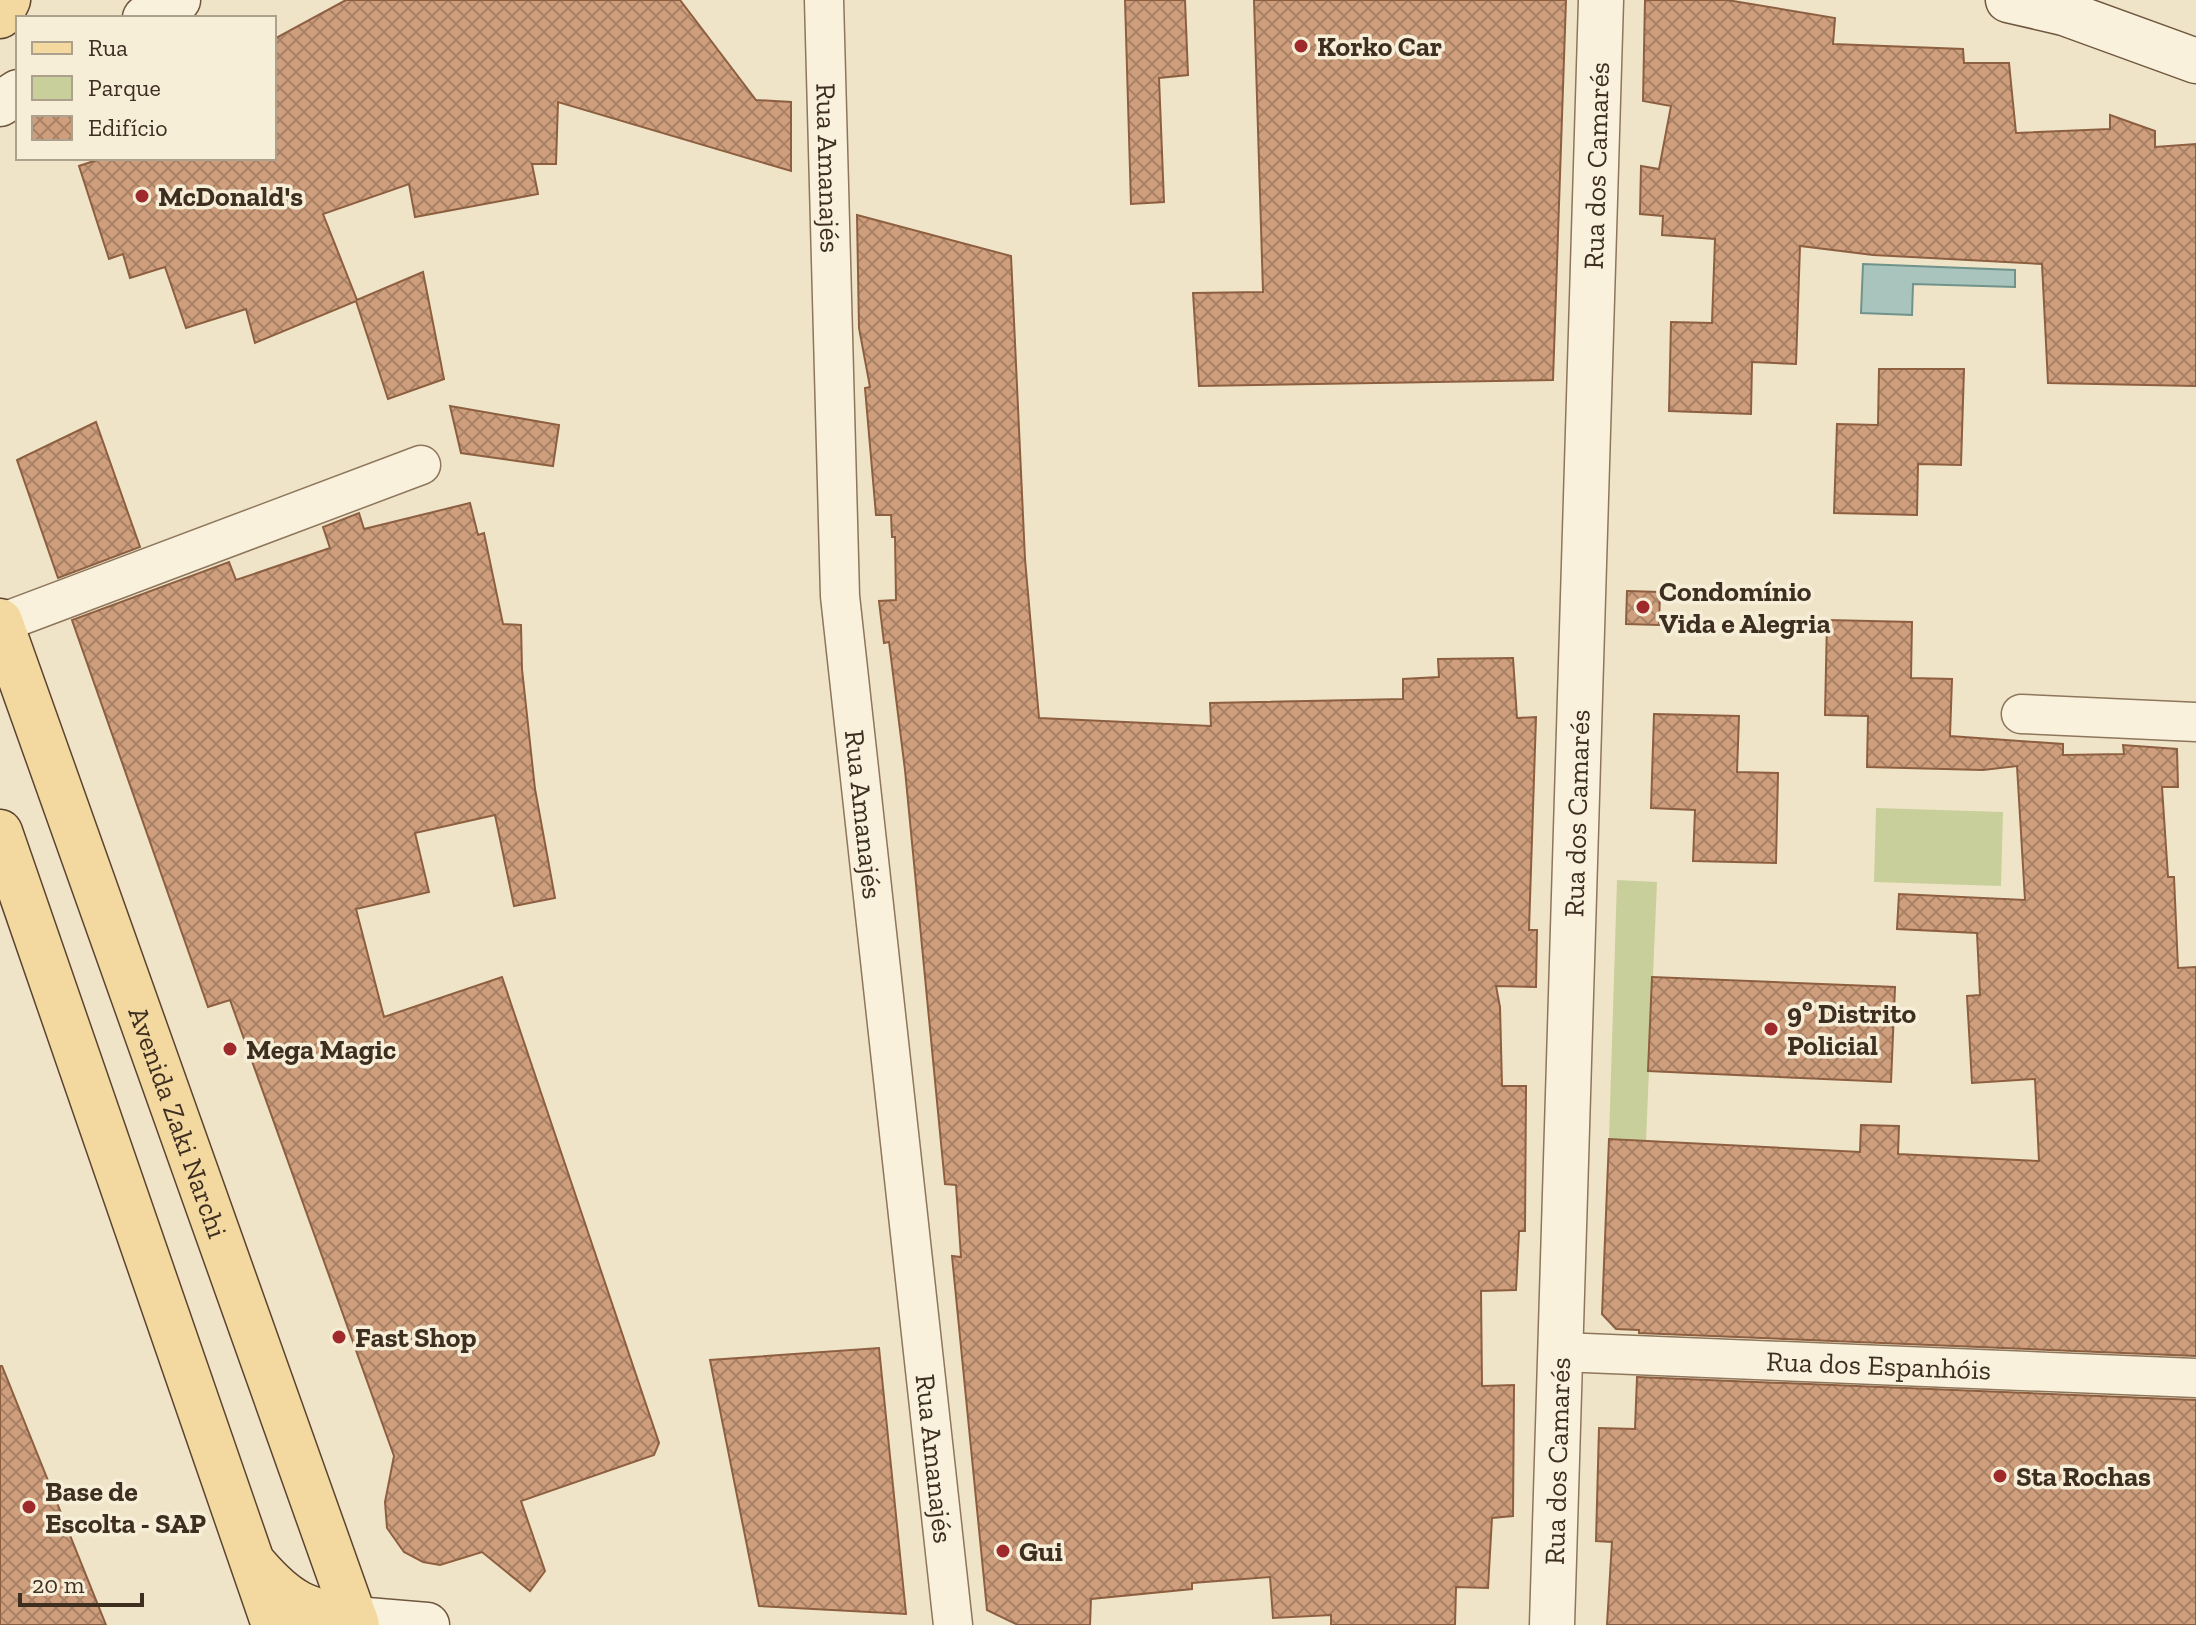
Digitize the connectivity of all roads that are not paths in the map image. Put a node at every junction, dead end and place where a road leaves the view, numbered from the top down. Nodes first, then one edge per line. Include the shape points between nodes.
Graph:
1 (8, 0) edge
2 (178, 0) edge
3 (824, 0) edge
4 (1601, 0) edge
5 (2008, 0) edge
6 (2053, 6) edge
7 (0, 16) edge
8 (149, 16) edge
9 (2196, 61) edge
10 (421, 465) dead end
11 (0, 622) edge
12 (2021, 714) dead end
13 (2196, 722) edge
14 (0, 832) edge
15 (1561, 1352) junction
16 (2196, 1378) edge
17 (251, 1561) junction
18 (356, 1622) edge
19 (274, 1625) edge
20 (427, 1625) edge
21 (953, 1625) edge
22 (1552, 1625) edge

1 - 7 main road
2 - 8 street
3 - 21 street, Rua Amanajés via 840,596
4 - 15 street, Rua dos Camarés
5 - 6 street
6 - 9 street
10 - 11 street
11 - 18 main road, Avenida Zaki Narchi
12 - 13 street
14 - 17 main road
15 - 16 street, Rua dos Espanhóis
15 - 22 street, Rua dos Camarés
17 - 18 main road via 296,1605
17 - 19 main road
18 - 20 street

